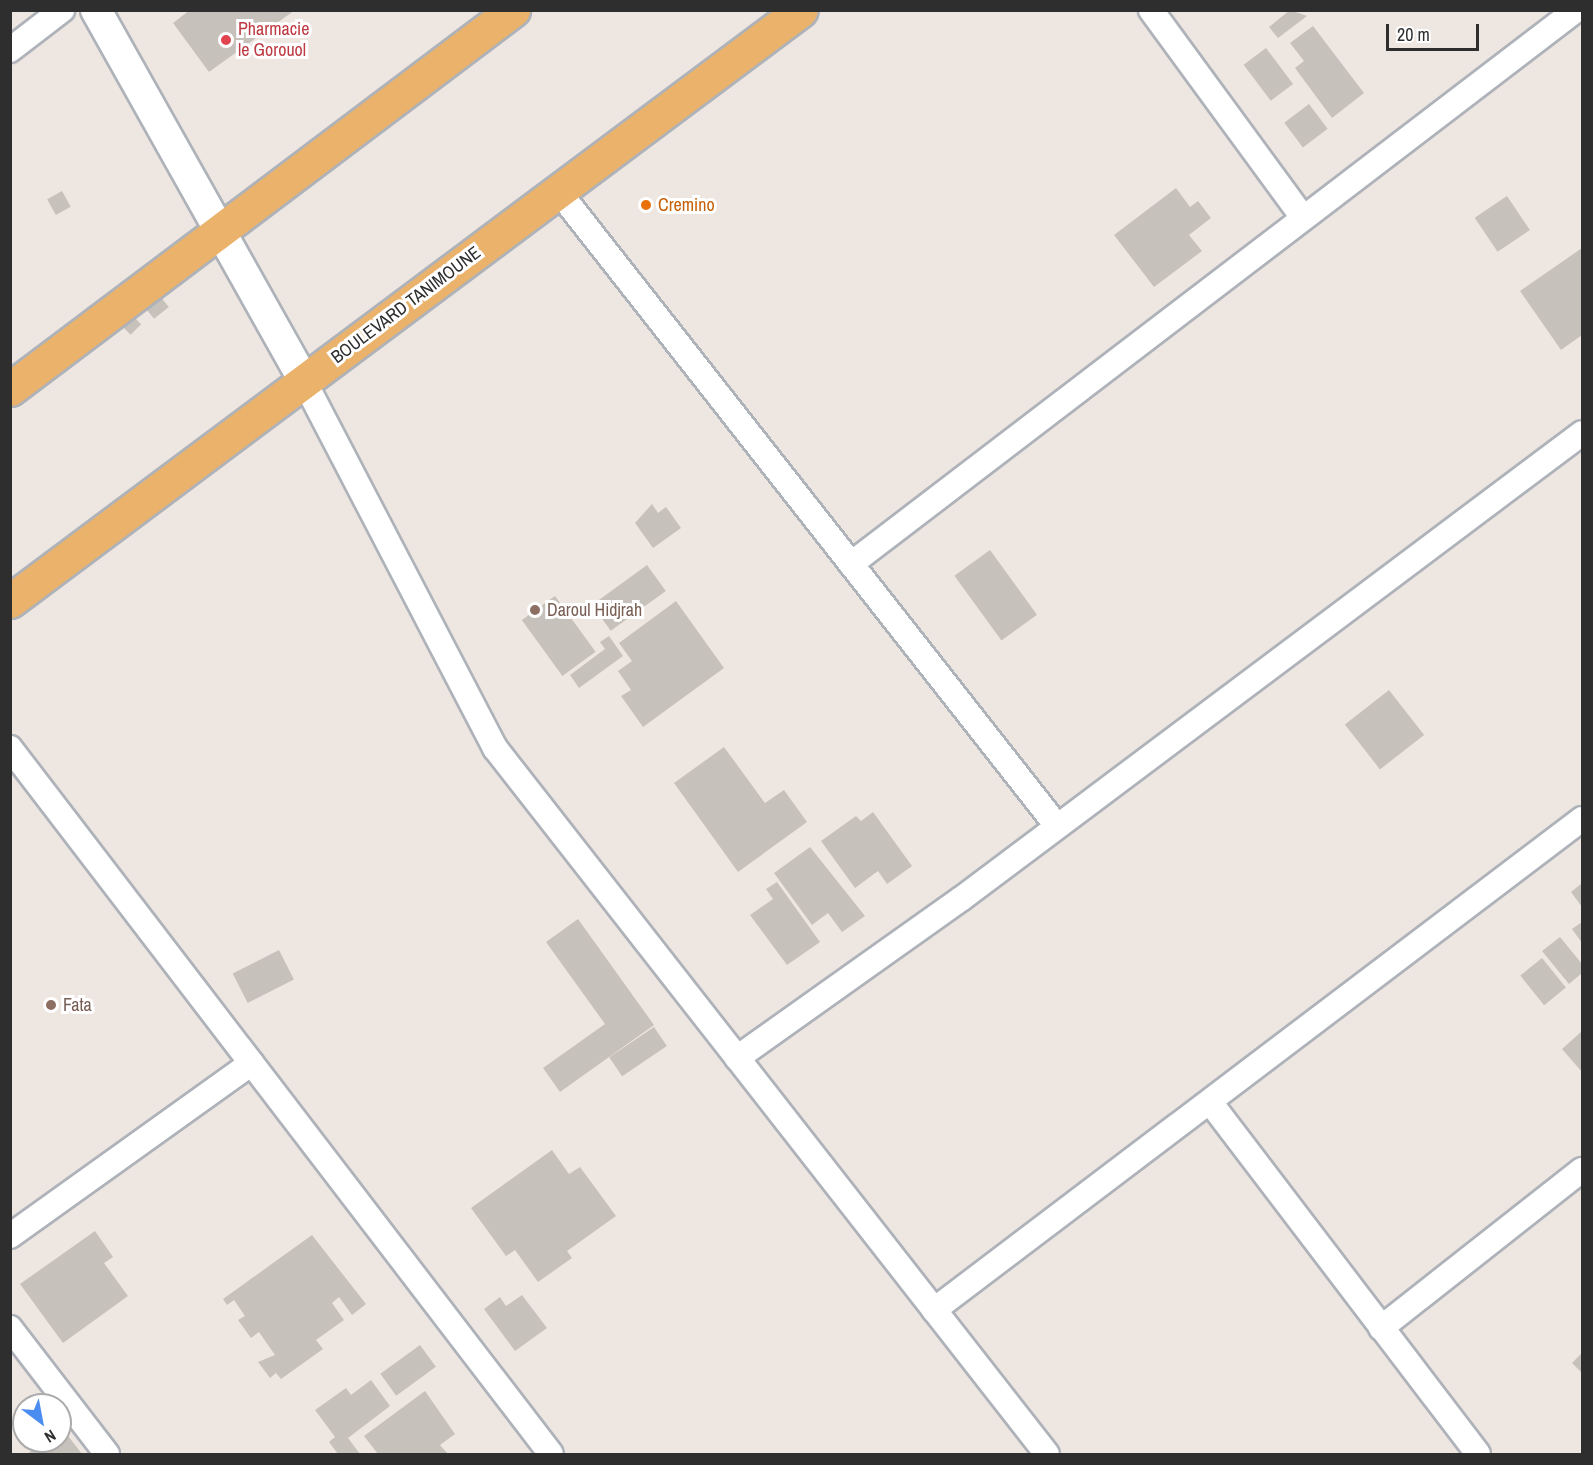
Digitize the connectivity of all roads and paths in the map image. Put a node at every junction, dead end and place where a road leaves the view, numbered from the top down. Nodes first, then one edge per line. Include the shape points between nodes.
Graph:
1 (62, 10) edge
2 (96, 10) edge
3 (513, 10) edge
4 (801, 10) edge
5 (1150, 10) edge
6 (1576, 10) edge
7 (10, 50) edge
8 (559, 192) junction
9 (1302, 216) junction
10 (219, 230) junction
11 (304, 381) junction
12 (10, 389) edge
13 (1582, 433) edge
14 (851, 564) junction
15 (10, 601) edge
16 (10, 748) edge
17 (1582, 819) edge
18 (1057, 826) junction
19 (737, 1058) junction
20 (252, 1063) junction
21 (1210, 1102) junction
22 (1582, 1170) edge
23 (10, 1236) edge
24 (934, 1310) junction
25 (10, 1328) edge
26 (1381, 1328) junction
27 (107, 1455) edge
28 (551, 1455) edge
29 (1047, 1455) edge
30 (1478, 1455) edge

1 - 7 street
2 - 10 street
3 - 10 main road
4 - 8 main road, BOULEVARD TANIMOUNE
5 - 9 street
6 - 9 street
8 - 11 main road, BOULEVARD TANIMOUNE
8 - 14 street
9 - 14 street
10 - 11 street
10 - 12 main road
11 - 15 main road, BOULEVARD TANIMOUNE
11 - 19 street via 495,748
13 - 18 street
14 - 18 street
16 - 20 street
17 - 21 street
18 - 19 street
19 - 24 street
20 - 23 street
20 - 28 street
21 - 24 street
21 - 26 street
22 - 26 street
24 - 29 street
25 - 27 street
26 - 30 street

